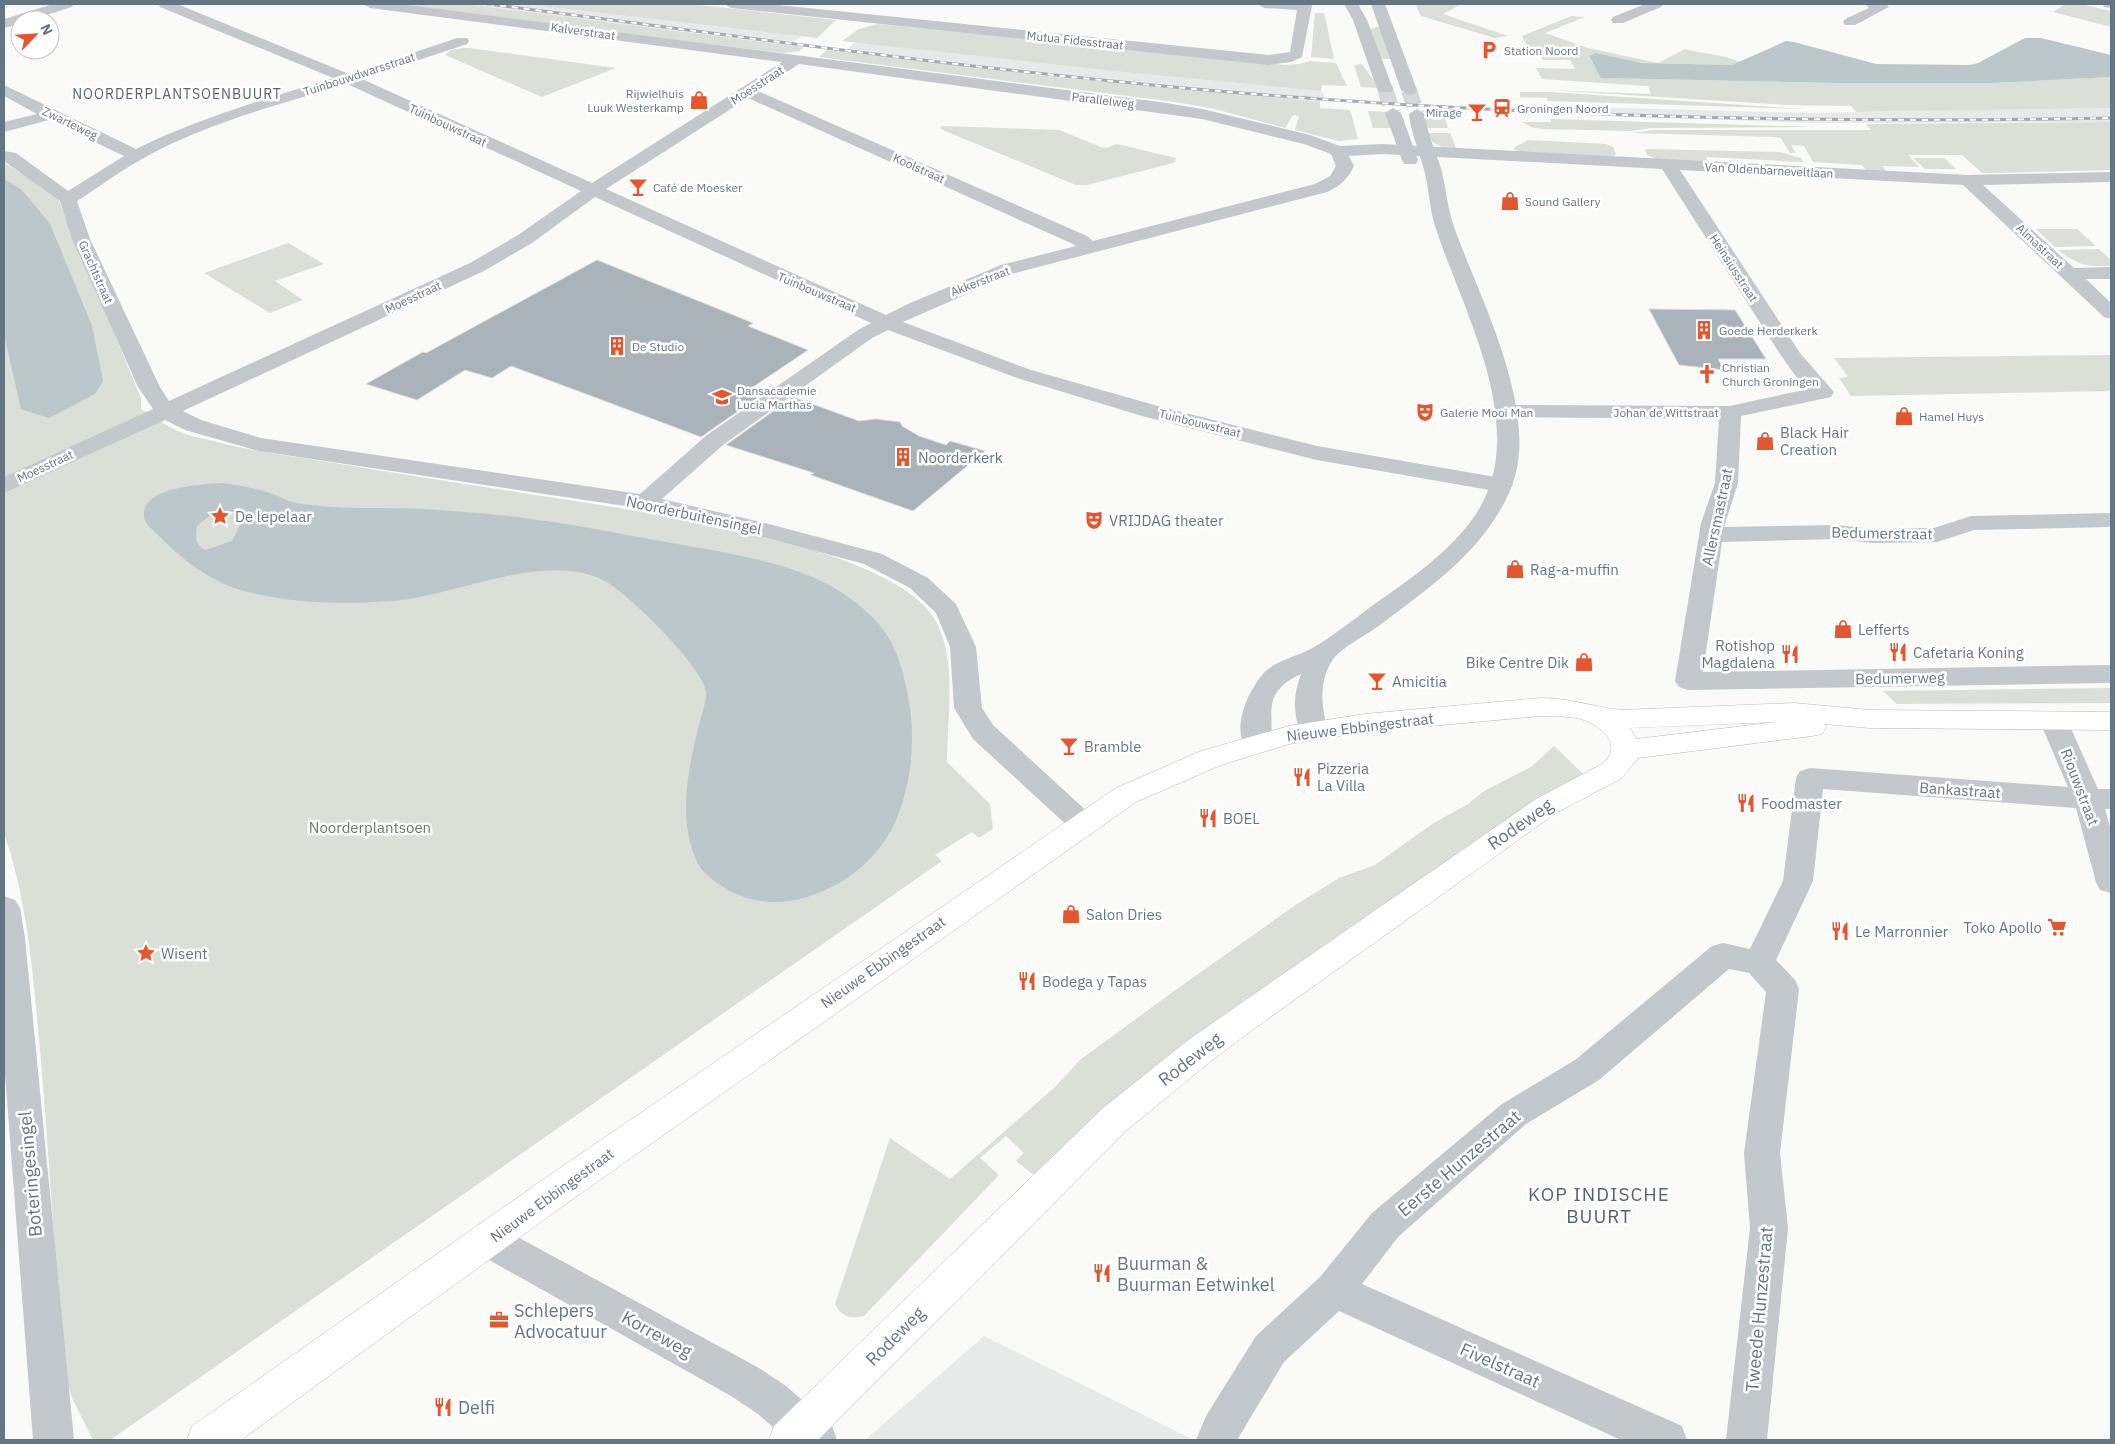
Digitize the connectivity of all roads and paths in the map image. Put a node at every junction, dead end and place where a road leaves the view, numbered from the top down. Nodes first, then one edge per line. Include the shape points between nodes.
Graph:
1 (67, 4) edge
2 (171, 4) edge
3 (370, 4) edge
4 (731, 4) edge
5 (884, 4) edge
6 (1264, 4) edge
7 (1350, 4) edge
8 (1378, 4) edge
9 (1656, 4) edge
10 (1872, 4) edge
11 (1305, 5) edge
12 (860, 18) junction
13 (1618, 20) dead end
14 (1850, 22) dead end
15 (4, 24) edge
16 (462, 40) dead end
17 (796, 60) junction
18 (348, 79) junction
19 (1385, 89) tunnel mouth
20 (4, 90) edge
21 (1409, 90) tunnel mouth
22 (747, 92) junction
23 (1393, 112) tunnel mouth
24 (1417, 114) tunnel mouth
25 (51, 116) junction
26 (4, 126) edge
27 (1338, 150) junction
28 (1406, 150) junction
29 (1427, 151) junction
30 (136, 155) junction
31 (4, 156) edge
32 (1668, 165) junction
33 (2111, 177) edge
34 (1968, 180) junction
35 (592, 191) junction
36 (68, 199) junction
37 (1444, 224) junction
38 (1089, 247) junction
39 (2111, 273) edge
40 (2070, 274) junction
41 (2111, 312) edge
42 (887, 323) junction
43 (1823, 392) joint
44 (165, 411) junction
45 (1506, 411) junction
46 (1730, 412) junction
47 (1501, 485) junction
48 (4, 486) edge
49 (645, 502) junction
50 (2111, 520) edge
51 (1711, 535) junction
52 (1324, 653) junction
53 (2111, 674) edge
54 (1688, 682) joint
55 (1599, 717) junction
56 (1870, 719) junction
57 (2111, 721) edge
58 (2054, 722) junction
59 (1314, 731) junction
60 (1256, 743) junction
61 (1626, 752) junction
62 (2100, 799) edge
63 (1082, 823) junction
64 (2111, 882) edge
65 (4, 908) edge
66 (1759, 963) junction
67 (488, 1240) junction
68 (1334, 1290) junction
69 (803, 1436) edge
70 (54, 1440) edge
71 (207, 1440) edge
72 (1216, 1440) edge
73 (1667, 1440) edge
74 (1747, 1440) edge

1 - 15 street
2 - 18 street, Tuinbouwstraat
3 - 17 street, Kalverstraat
4 - 12 street, Mutua Fidesstraat
5 - 12 street
6 - 11 street
7 - 19 street via 1360,20
8 - 21 street
9 - 13 street
10 - 14 street via 1882,6
11 - 12 street, Mutua Fidesstraat via 1297,54 1291,58 1268,60
16 - 18 street, Tuinbouwdwarsstraat
17 - 22 street, Moesstraat
17 - 27 street, Parallelweg via 1167,108 1310,140
18 - 30 street, Tuinbouwdwarsstraat via 238,112
18 - 35 street, Tuinbouwstraat
20 - 25 street, Zwarteweg
22 - 35 street, Moesstraat
22 - 38 street, Koolstraat via 1080,240
23 - 28 street
24 - 29 street
25 - 26 street
25 - 30 street, Zwarteweg
27 - 28 street, Parallelweg
27 - 38 street, Akkerstraat via 1345,166 1342,174 1322,188
28 - 29 street, Parallelweg
28 - 37 street via 1425,196
29 - 32 street, Van Oldenbarneveltlaan
29 - 37 street
30 - 36 street, Tuinbouwdwarsstraat
31 - 36 street via 10,157
32 - 34 street, Van Oldenbarneveltlaan
32 - 43 street, Heinsiusstraat via 1790,354
33 - 34 street, Van Oldenbarneveltlaan
34 - 40 street, Almastraat
35 - 42 street, Tuinbouwstraat
35 - 44 street, Moesstraat via 525,239 477,267
36 - 44 street, Grachtstraat via 81,238 144,378
37 - 45 street via 1491,346
38 - 42 street, Akkerstraat via 1008,269
39 - 40 street
40 - 41 street, Almastraat
42 - 47 street, Tuinbouwstraat via 1024,374 1150,411 1317,453
42 - 49 street, Akkerstraat via 865,334 715,440
43 - 46 street, Johan de Wittstraat
44 - 48 street, Moesstraat
44 - 49 street, Noorderbuitensingel via 194,425 259,444
45 - 46 street, Johan de Wittstraat
45 - 47 street via 1509,434
46 - 51 street, Allersmastraat via 1731,449 1720,510 1712,523
47 - 52 street via 1488,514 1456,552 1428,578
49 - 63 street, Noorderbuitensingel via 873,559 919,583 947,610 960,639 968,708 983,732
50 - 51 street, Bedumerstraat via 1971,523 1937,535 1873,536 1837,532
51 - 54 street, Allersmastraat
52 - 59 street via 1309,682 1308,699
52 - 60 street via 1282,672 1264,690 1256,712
53 - 54 street, Bedumerweg
55 - 56 main road via 1621,719 1794,712
55 - 59 main road, Nieuwe Ebbingestraat via 1568,708 1529,708
55 - 61 main road, Nieuwe Ebbingestraat via 1621,735
56 - 58 main road
56 - 61 main road via 1640,747
57 - 58 main road
58 - 62 street, Riouwstraat
59 - 60 main road, Nieuwe Ebbingestraat
60 - 63 main road, Nieuwe Ebbingestraat via 1167,775 1126,794
61 - 69 main road, Rodeweg via 1621,764 1612,771 1546,806 1243,1019 1156,1085 1074,1157
62 - 64 street, Riouwstraat
62 - 66 street, Bankastraat via 1810,778 1798,881
63 - 67 main road, Nieuwe Ebbingestraat
65 - 70 street, Boteringesingel
66 - 68 street, Eerste Hunzestraat via 1723,955 1587,1070 1514,1114 1385,1225
66 - 74 street, Tweede Hunzestraat via 1783,990 1762,1153 1769,1228
67 - 69 street, Korreweg via 745,1382 772,1400
67 - 71 main road, Nieuwe Ebbingestraat
68 - 72 street, Eerste Hunzestraat via 1270,1349
68 - 73 street, Fivelstraat

